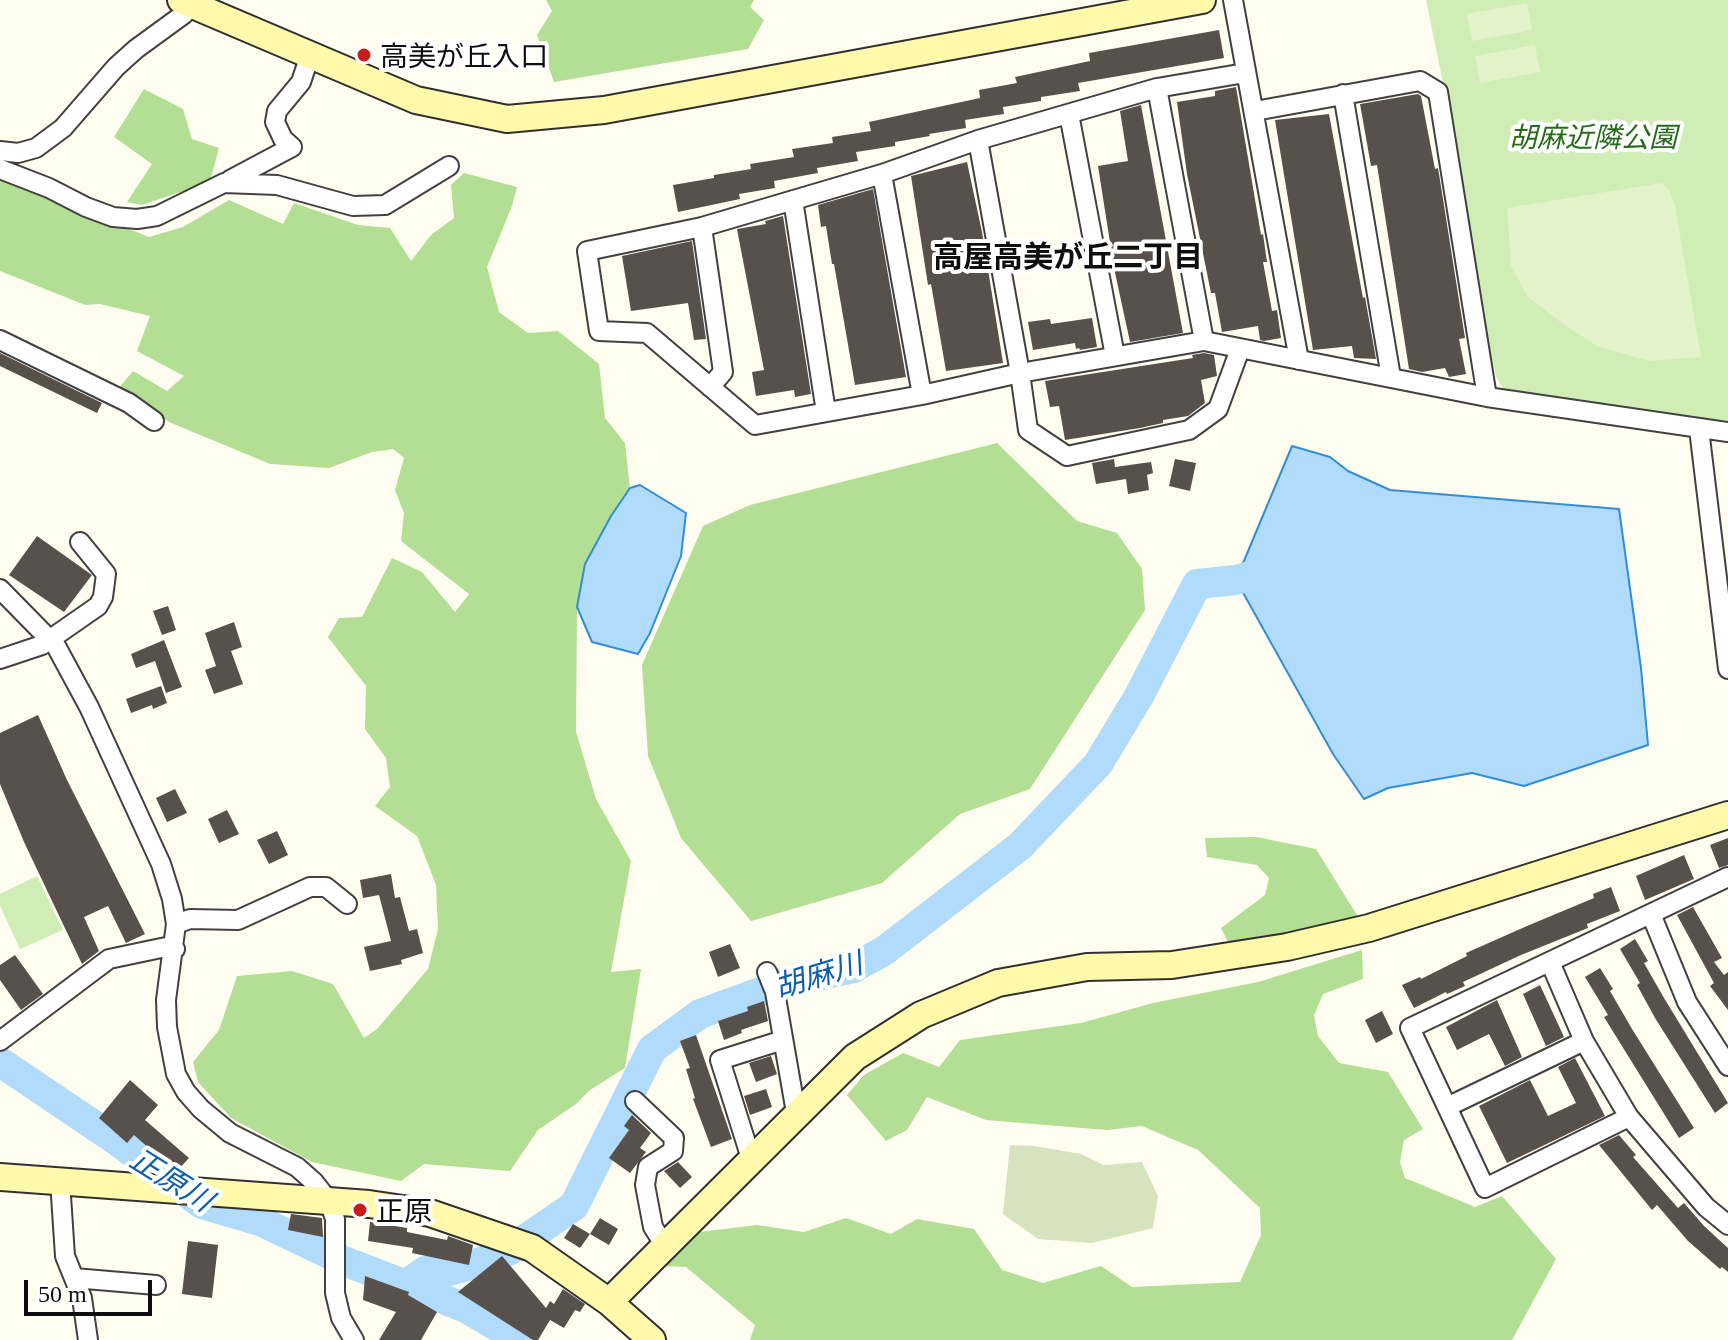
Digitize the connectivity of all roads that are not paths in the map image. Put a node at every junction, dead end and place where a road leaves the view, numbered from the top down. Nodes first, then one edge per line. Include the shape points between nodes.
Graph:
1 (1202, 0) edge
2 (1233, 0) edge
3 (189, 2) edge
4 (310, 55) junction
5 (1245, 73) junction
6 (1157, 88) junction
7 (1343, 94) junction
8 (1255, 111) junction
9 (1069, 114) junction
10 (978, 140) junction
11 (0, 151) edge
12 (449, 166) dead end
13 (0, 169) edge
14 (882, 174) junction
15 (224, 183) junction
16 (793, 200) junction
17 (702, 227) junction
18 (0, 340) edge
19 (1204, 341) junction
20 (1240, 349) junction
21 (1115, 356) junction
22 (1299, 360) junction
23 (1020, 373) junction
24 (1391, 377) junction
25 (710, 387) junction
26 (922, 395) junction
27 (1487, 397) junction
28 (826, 412) junction
29 (154, 421) dead end
30 (1699, 429) junction
31 (1728, 432) edge
32 (80, 542) dead end
33 (0, 589) edge
34 (51, 639) junction
35 (0, 659) edge
36 (1728, 669) edge
37 (1728, 815) edge
38 (1728, 877) edge
39 (347, 904) dead end
40 (1651, 914) junction
41 (176, 924) junction
42 (175, 949) junction
43 (1550, 962) junction
44 (767, 972) dead end
45 (783, 1040) junction
46 (0, 1041) edge
47 (1584, 1041) junction
48 (1728, 1066) edge
49 (635, 1101) dead end
50 (1447, 1107) junction
51 (800, 1114) junction
52 (1629, 1117) junction
53 (755, 1158) junction
54 (0, 1177) edge
55 (60, 1181) junction
56 (329, 1201) junction
57 (1728, 1225) edge
58 (665, 1246) junction
59 (74, 1278) junction
60 (156, 1285) dead end
61 (609, 1302) junction
62 (88, 1340) edge
63 (354, 1340) edge
64 (652, 1340) edge

1 - 4 street via 604,110 507,119 416,100
2 - 5 street
3 - 4 street
3 - 11 street via 184,14 116,67 63,128 36,148
4 - 15 street via 301,82 277,111 275,122 292,147
5 - 6 street
5 - 8 street
6 - 9 street
6 - 19 street
7 - 8 street
7 - 24 street
7 - 27 street via 1420,81 1438,92
8 - 22 street
9 - 10 street
9 - 21 street
10 - 14 street
10 - 23 street
12 - 15 street via 385,205 353,206 277,185
13 - 15 street via 113,217 137,219 157,216
14 - 16 street
14 - 26 street
16 - 17 street
16 - 28 street
17 - 25 street via 723,372
17 - 25 street via 587,251 599,331 647,333
18 - 29 street via 129,403
19 - 20 street
19 - 21 street
20 - 22 street
20 - 23 street via 1218,409 1189,430 1067,456 1028,430
21 - 23 street
22 - 24 street
23 - 26 street
24 - 27 street
25 - 28 street via 755,425
26 - 28 street
27 - 30 street
30 - 31 street
30 - 36 street
32 - 34 street via 106,574 103,597
33 - 34 street
34 - 35 street
34 - 41 street via 89,707 161,864
37 - 51 street via 1369,928 1287,947 1172,965 1087,967 998,983 921,1015 855,1057
38 - 40 street
39 - 41 street via 326,887 310,887 238,920 190,919
40 - 43 street
40 - 48 street via 1687,1002
41 - 42 street
42 - 46 street via 109,959
42 - 56 street via 167,1027 176,1074 186,1092 230,1133 297,1167
43 - 47 street
43 - 50 street via 1410,1028
44 - 45 street
45 - 51 street
45 - 53 street via 720,1060
47 - 50 street
47 - 52 street
49 - 58 street via 674,1138 673,1151 648,1167 645,1185 653,1227
50 - 52 street via 1485,1188
51 - 53 street
52 - 57 street via 1706,1207
53 - 58 street
54 - 55 street
55 - 56 street
55 - 59 street via 65,1256
56 - 61 street via 430,1213 509,1238
56 - 63 street via 335,1219 335,1293
58 - 61 street
59 - 60 street
59 - 62 street
61 - 64 street

